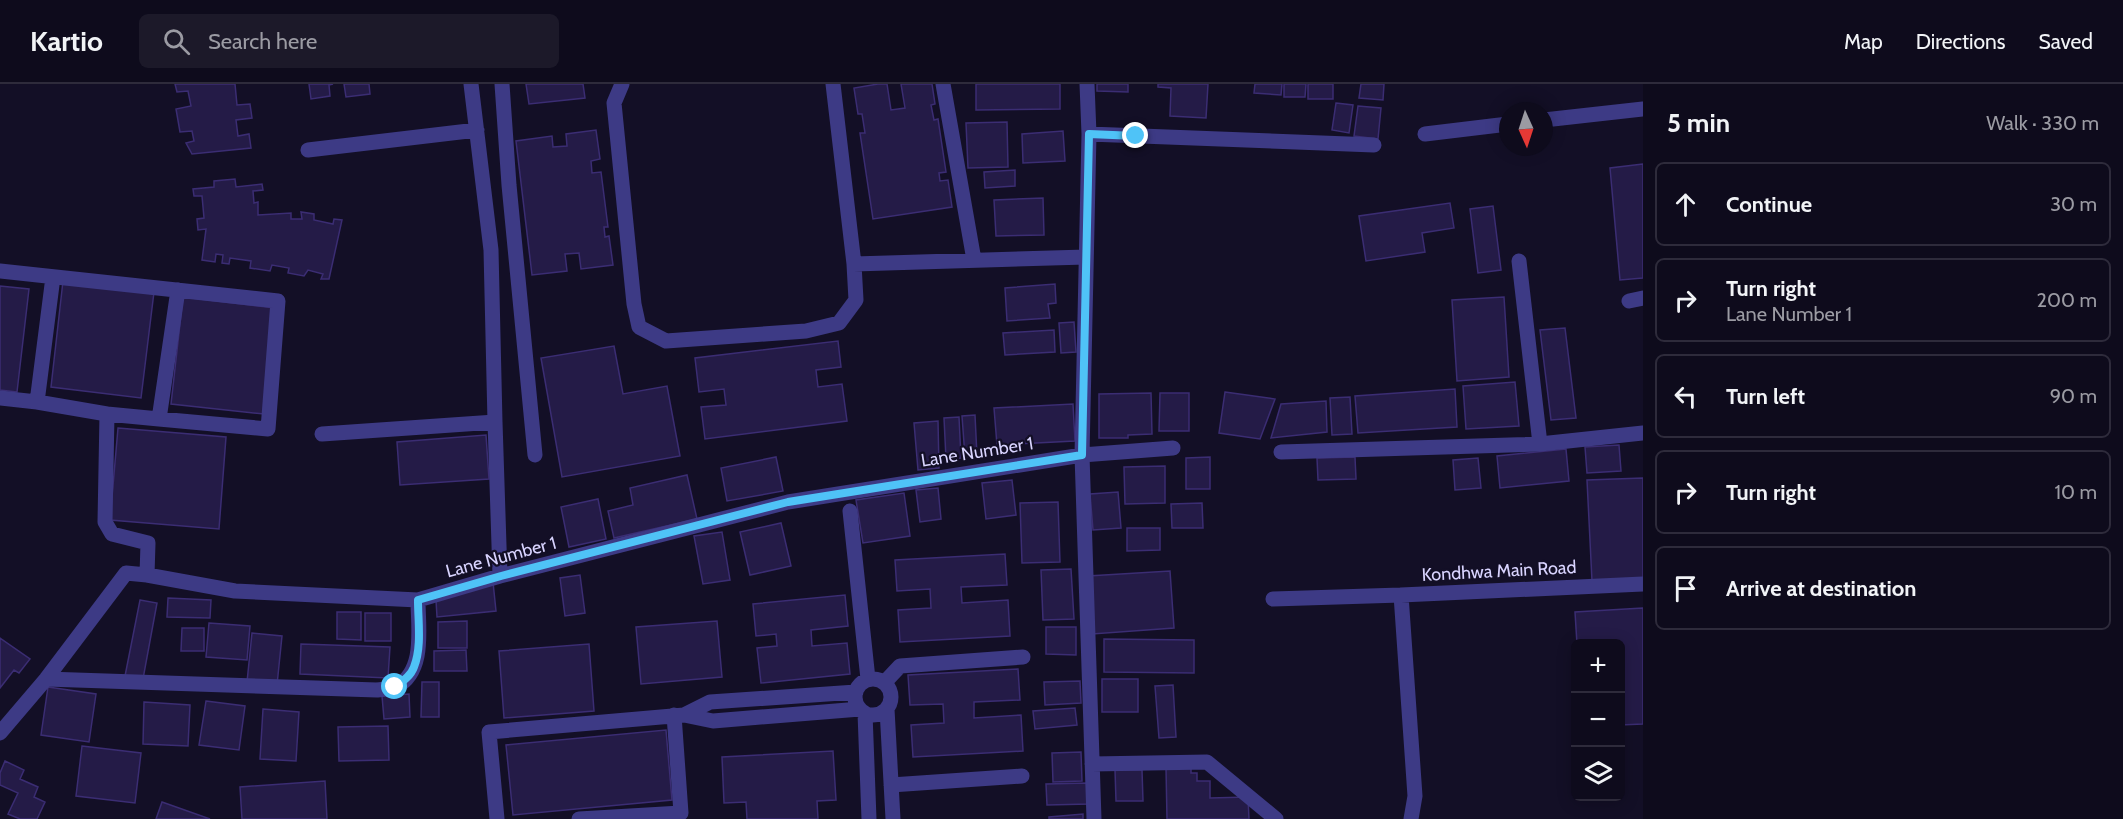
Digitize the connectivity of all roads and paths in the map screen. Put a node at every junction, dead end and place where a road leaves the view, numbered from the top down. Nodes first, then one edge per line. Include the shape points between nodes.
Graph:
1 (471, 84) edge
2 (502, 84) edge
3 (622, 84) edge
4 (833, 84) edge
5 (943, 84) edge
6 (1087, 84) edge
7 (1643, 109) edge
8 (1553, 119) edge
9 (1499, 125) edge
10 (477, 130) junction
11 (1089, 134) junction
12 (1425, 134) dead end
13 (1374, 145) dead end
14 (308, 150) dead end
15 (1086, 257) junction
16 (974, 260) junction
17 (1519, 261) dead end
18 (854, 264) junction
19 (0, 271) edge
20 (53, 276) junction
21 (178, 290) junction
22 (0, 399) edge
23 (37, 402) junction
24 (107, 414) junction
25 (159, 419) junction
26 (495, 422) junction
27 (1643, 433) edge
28 (322, 434) dead end
29 (1540, 444) junction
30 (1173, 448) dead end
31 (1281, 452) dead end
32 (535, 455) dead end
33 (1082, 455) junction
34 (850, 511) dead end
35 (147, 574) junction
36 (501, 576) junction
37 (1643, 584) edge
38 (1401, 595) junction
39 (1273, 599) dead end
40 (418, 600) junction
41 (1023, 657) dead end
42 (46, 679) junction
43 (868, 679) junction
44 (885, 682) junction
45 (856, 692) junction
46 (710, 702) junction
47 (887, 709) junction
48 (862, 711) junction
49 (679, 715) junction
50 (712, 721) junction
51 (0, 733) edge
52 (1092, 764) junction
53 (1022, 776) dead end
54 (891, 785) junction
55 (497, 819) edge
56 (579, 819) edge
57 (869, 819) edge
58 (893, 819) edge
59 (1094, 819) edge
60 (1276, 819) edge
61 (1411, 819) edge

1 - 10 street
2 - 32 street
3 - 18 street via 614,103 639,327 666,341 806,331 838,323 856,300
4 - 18 street
5 - 16 street
6 - 11 street
7 - 8 street
9 - 12 street
10 - 14 street
10 - 26 street via 491,250
11 - 13 street
11 - 15 street
15 - 16 street
15 - 33 street
16 - 18 street
17 - 29 street
19 - 20 street
20 - 21 street
20 - 23 street
21 - 25 street
21 - 25 street via 278,301 268,429
22 - 23 street
23 - 24 street
24 - 25 street
24 - 35 street via 105,522 112,534 148,543
26 - 28 street
26 - 36 street
27 - 29 street
29 - 31 street
30 - 33 street, Lane Number 1
33 - 36 street, Lane Number 1 via 788,502
33 - 52 street
34 - 43 street
35 - 40 street, Lane Number 1 via 235,591
35 - 42 street, Lane Number 1 via 126,573
36 - 40 street, Lane Number 1
37 - 38 street, Kondhwa Main Road
38 - 39 street
38 - 61 street, Kondhwa Main Road via 1415,796
40 - 42 street via 414,668 395,687 377,690
41 - 44 street via 900,666
42 - 51 street, Lane Number 1
43 - 44 street
43 - 45 street
44 - 47 street via 891,692
45 - 46 street
45 - 48 street
46 - 49 street
46 - 50 street
47 - 48 street via 877,714
47 - 54 street
48 - 50 street
48 - 57 street
49 - 50 street
49 - 55 street via 489,732
49 - 56 street via 681,813
52 - 59 street
52 - 60 street via 1207,762
53 - 54 street
54 - 58 street

